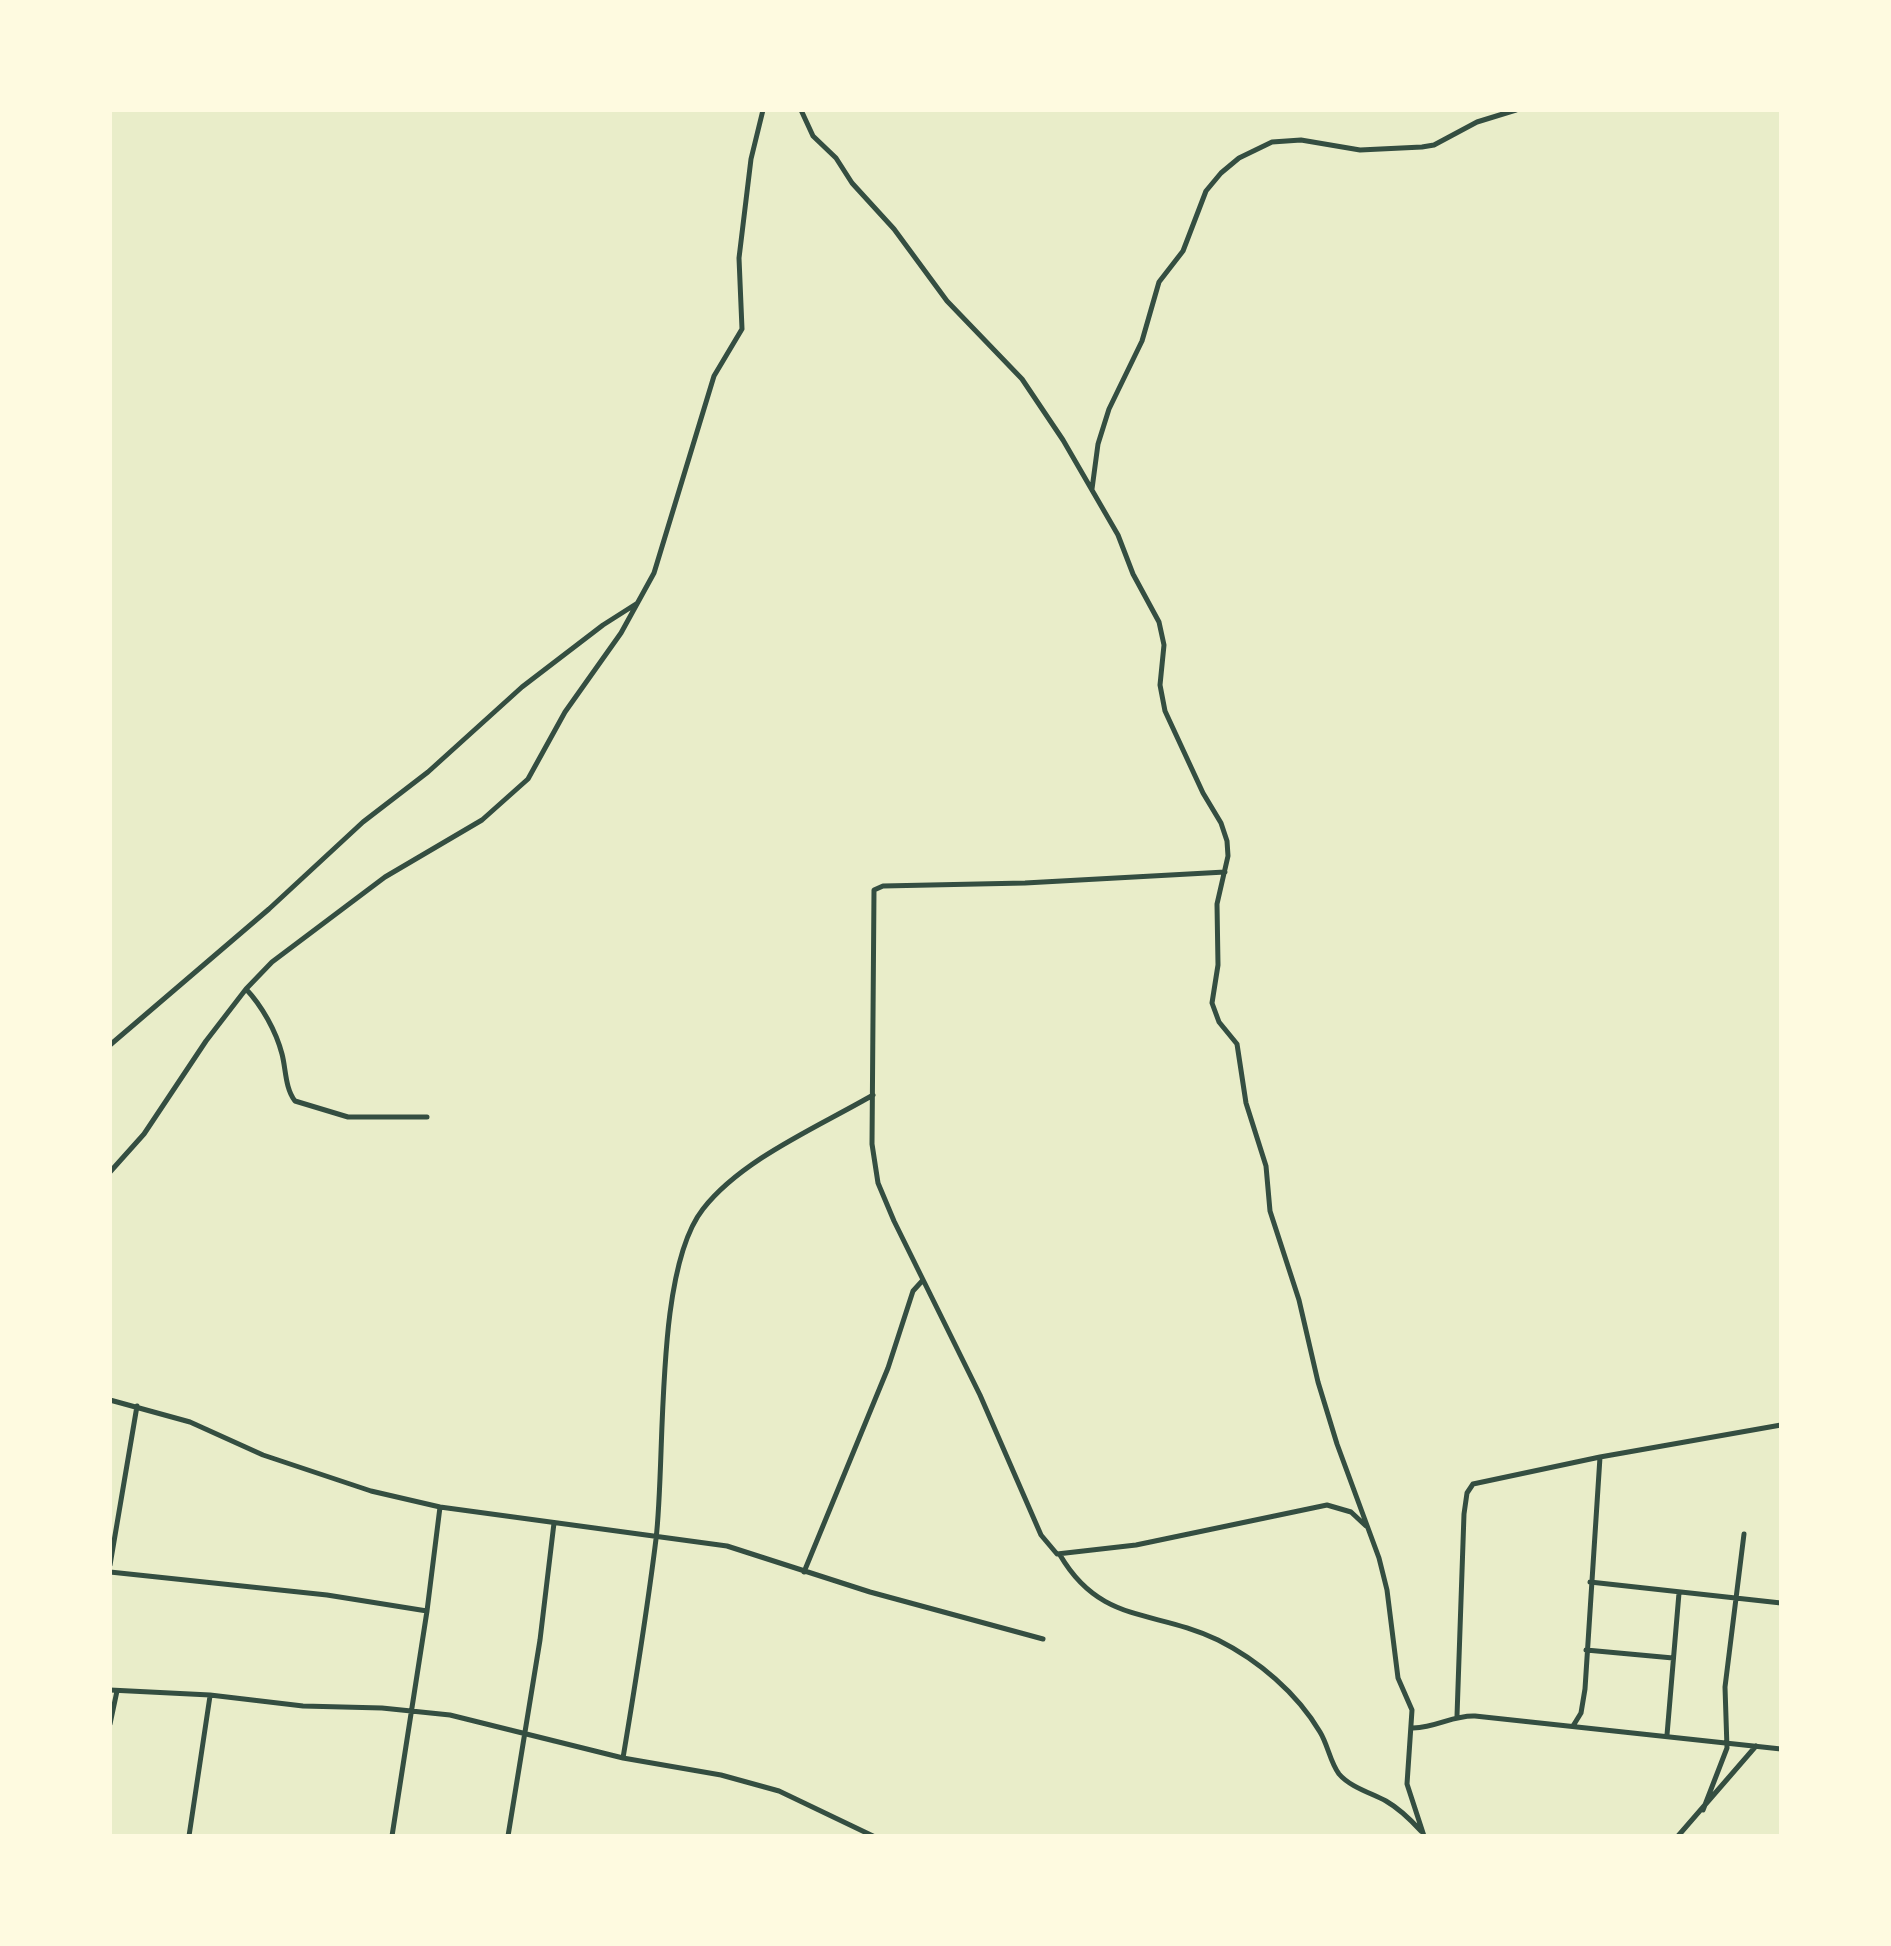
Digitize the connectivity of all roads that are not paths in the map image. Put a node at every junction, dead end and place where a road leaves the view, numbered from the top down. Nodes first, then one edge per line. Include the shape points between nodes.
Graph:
1 (763, 110) edge
2 (801, 110) edge
3 (1516, 110) edge
4 (1091, 492) junction
5 (639, 602) junction
6 (1225, 872) junction
7 (246, 988) junction
8 (110, 1045) edge
9 (873, 1095) junction
10 (427, 1117) dead end
11 (110, 1172) edge
12 (923, 1280) junction
13 (110, 1400) edge
14 (137, 1406) junction
15 (1781, 1426) edge
16 (1600, 1458) junction
17 (440, 1508) junction
18 (554, 1523) junction
19 (1368, 1528) junction
20 (1744, 1534) dead end
21 (656, 1535) junction
22 (1060, 1555) junction
23 (110, 1568) edge
24 (804, 1572) junction
25 (1590, 1582) junction
26 (1679, 1593) junction
27 (1736, 1598) junction
28 (1781, 1603) edge
29 (427, 1611) junction
30 (1044, 1639) dead end
31 (1585, 1650) junction
32 (1673, 1658) junction
33 (114, 1690) edge
34 (210, 1695) junction
35 (411, 1710) junction
36 (1457, 1716) junction
37 (110, 1724) edge
38 (1412, 1728) junction
39 (1571, 1728) junction
40 (524, 1732) junction
41 (1667, 1735) junction
42 (1728, 1741) junction
43 (1756, 1746) junction
44 (1781, 1749) edge
45 (623, 1758) junction
46 (1704, 1810) junction
47 (1424, 1834) edge
48 (189, 1836) edge
49 (392, 1836) edge
50 (508, 1836) edge
51 (872, 1836) edge
52 (1678, 1836) edge

1 - 5 street via 740,258 742,329 704,401 668,534
2 - 4 street via 813,136 947,300 1022,379
3 - 4 street via 1422,147 1360,150 1284,139 1258,147 1221,173 1206,191 1183,251 1158,282 1142,341 1104,426
4 - 6 street via 1160,622 1161,697 1221,823
5 - 7 street via 513,794 385,877
5 - 8 street via 522,687
6 - 9 street via 877,887
6 - 19 street via 1212,1003 1237,1044 1270,1211 1336,1444
7 - 10 street via 280,1044 295,1101 348,1117
7 - 11 street
9 - 12 street via 878,1183
9 - 21 street via 737,1176 688,1233 670,1336
12 - 22 street via 1041,1534
12 - 24 street
13 - 14 street
14 - 17 street via 263,1455
14 - 23 street
15 - 16 street
16 - 25 street
16 - 36 street via 1483,1480 1467,1493
17 - 18 street
17 - 29 street
18 - 21 street
18 - 40 street
19 - 22 street via 1350,1512 1327,1505
19 - 38 street via 1387,1590
20 - 27 street
21 - 24 street via 727,1546
21 - 45 street
22 - 47 street via 1099,1599 1194,1630 1262,1668 1320,1732 1340,1774
23 - 29 street
24 - 30 street
25 - 26 street
25 - 31 street
26 - 27 street
26 - 32 street
27 - 28 street
27 - 42 street via 1725,1687
29 - 35 street
31 - 32 street
31 - 39 street via 1584,1701
32 - 41 street
33 - 34 street
33 - 37 street
34 - 35 street
34 - 48 street
35 - 40 street
35 - 49 street
36 - 38 street
36 - 39 street
38 - 47 street via 1408,1784
39 - 41 street
40 - 45 street
40 - 50 street
41 - 42 street
42 - 43 street
42 - 46 street
43 - 44 street
43 - 46 street
45 - 51 street via 779,1791
46 - 52 street

